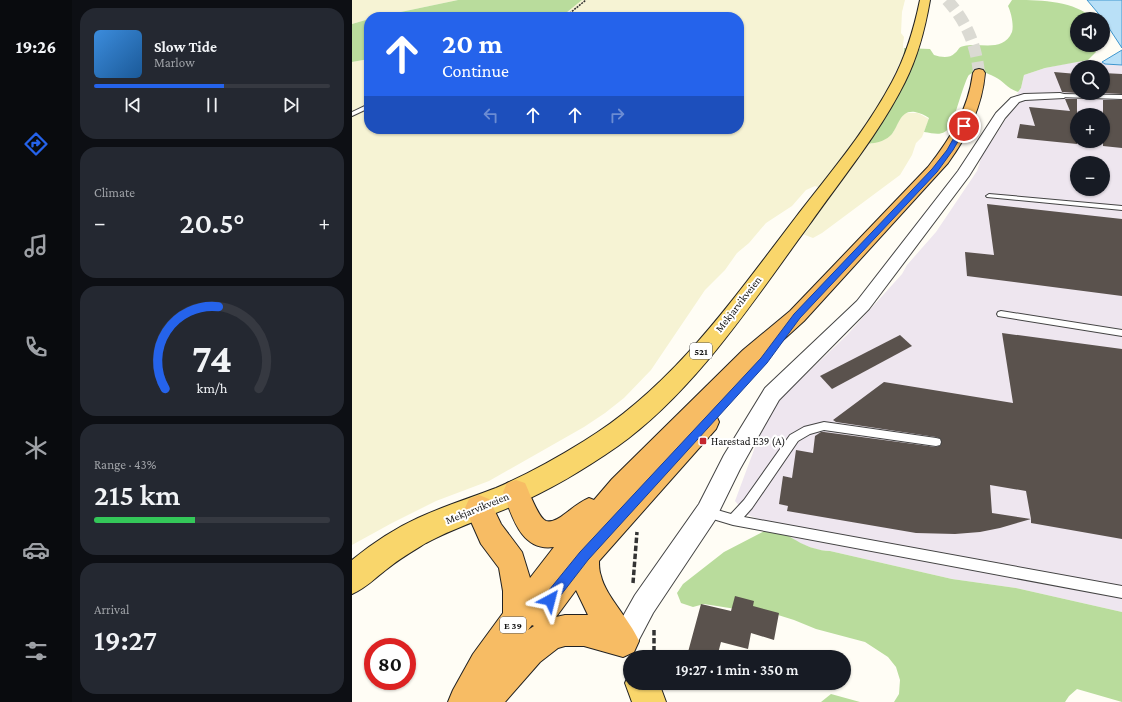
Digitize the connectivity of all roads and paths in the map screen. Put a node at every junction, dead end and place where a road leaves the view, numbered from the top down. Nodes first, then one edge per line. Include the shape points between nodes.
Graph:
1 (586, 0) edge
2 (925, 0) edge
3 (571, 12) edge
4 (979, 73) tunnel mouth
5 (1060, 96) joint
6 (1122, 97) edge
7 (364, 108) edge
8 (352, 114) edge
9 (989, 196) dead end
10 (1122, 208) edge
11 (1001, 314) dead end
12 (797, 316) junction
13 (1122, 333) edge
14 (936, 442) dead end
15 (621, 488) junction
16 (516, 492) junction
17 (479, 508) junction
18 (707, 512) junction
19 (733, 520) junction
20 (639, 525) dead end
21 (576, 554) junction
22 (352, 579) edge
23 (633, 583) dead end
24 (1122, 592) edge
25 (518, 618) junction
26 (655, 628) dead end
27 (627, 649) edge
28 (654, 650) edge
29 (645, 690) edge
30 (465, 702) edge
31 (476, 702) edge
32 (481, 702) edge
33 (649, 702) edge

1 - 3 path
2 - 16 main road, Mekjarvikveien / 521 via 915,44 899,80 873,125 856,151 684,372 660,398 628,424 594,448
4 - 12 highway, E 39 via 978,88 972,107 950,150 902,206
5 - 6 lane
5 - 18 street via 1024,97 1015,100 1000,116 964,173 863,305 772,394 732,462
7 - 8 lane
9 - 10 lane
11 - 13 lane
12 - 15 highway, E 39 via 752,356
12 - 21 highway, E 39 via 764,361
14 - 19 lane via 824,426 808,430 794,438 748,504
15 - 16 highway, E 39 via 598,502 581,519 556,534 546,534 534,529
15 - 21 highway, E 39
16 - 17 main road, Mekjarvikveien / 521
17 - 22 main road, Mekjarvikveien / 521 via 430,526 390,548
17 - 25 highway, E 39 via 491,534 512,562 518,591
18 - 19 lane
18 - 27 street via 644,604
19 - 24 lane
20 - 23 path via 635,539
21 - 25 highway, E 39
21 - 27 highway via 595,599
21 - 31 highway, E 39 via 533,622
25 - 30 highway, E 39 via 485,666
26 - 28 path
27 - 32 highway, E 39 via 579,630 562,631 543,638
29 - 33 main road

